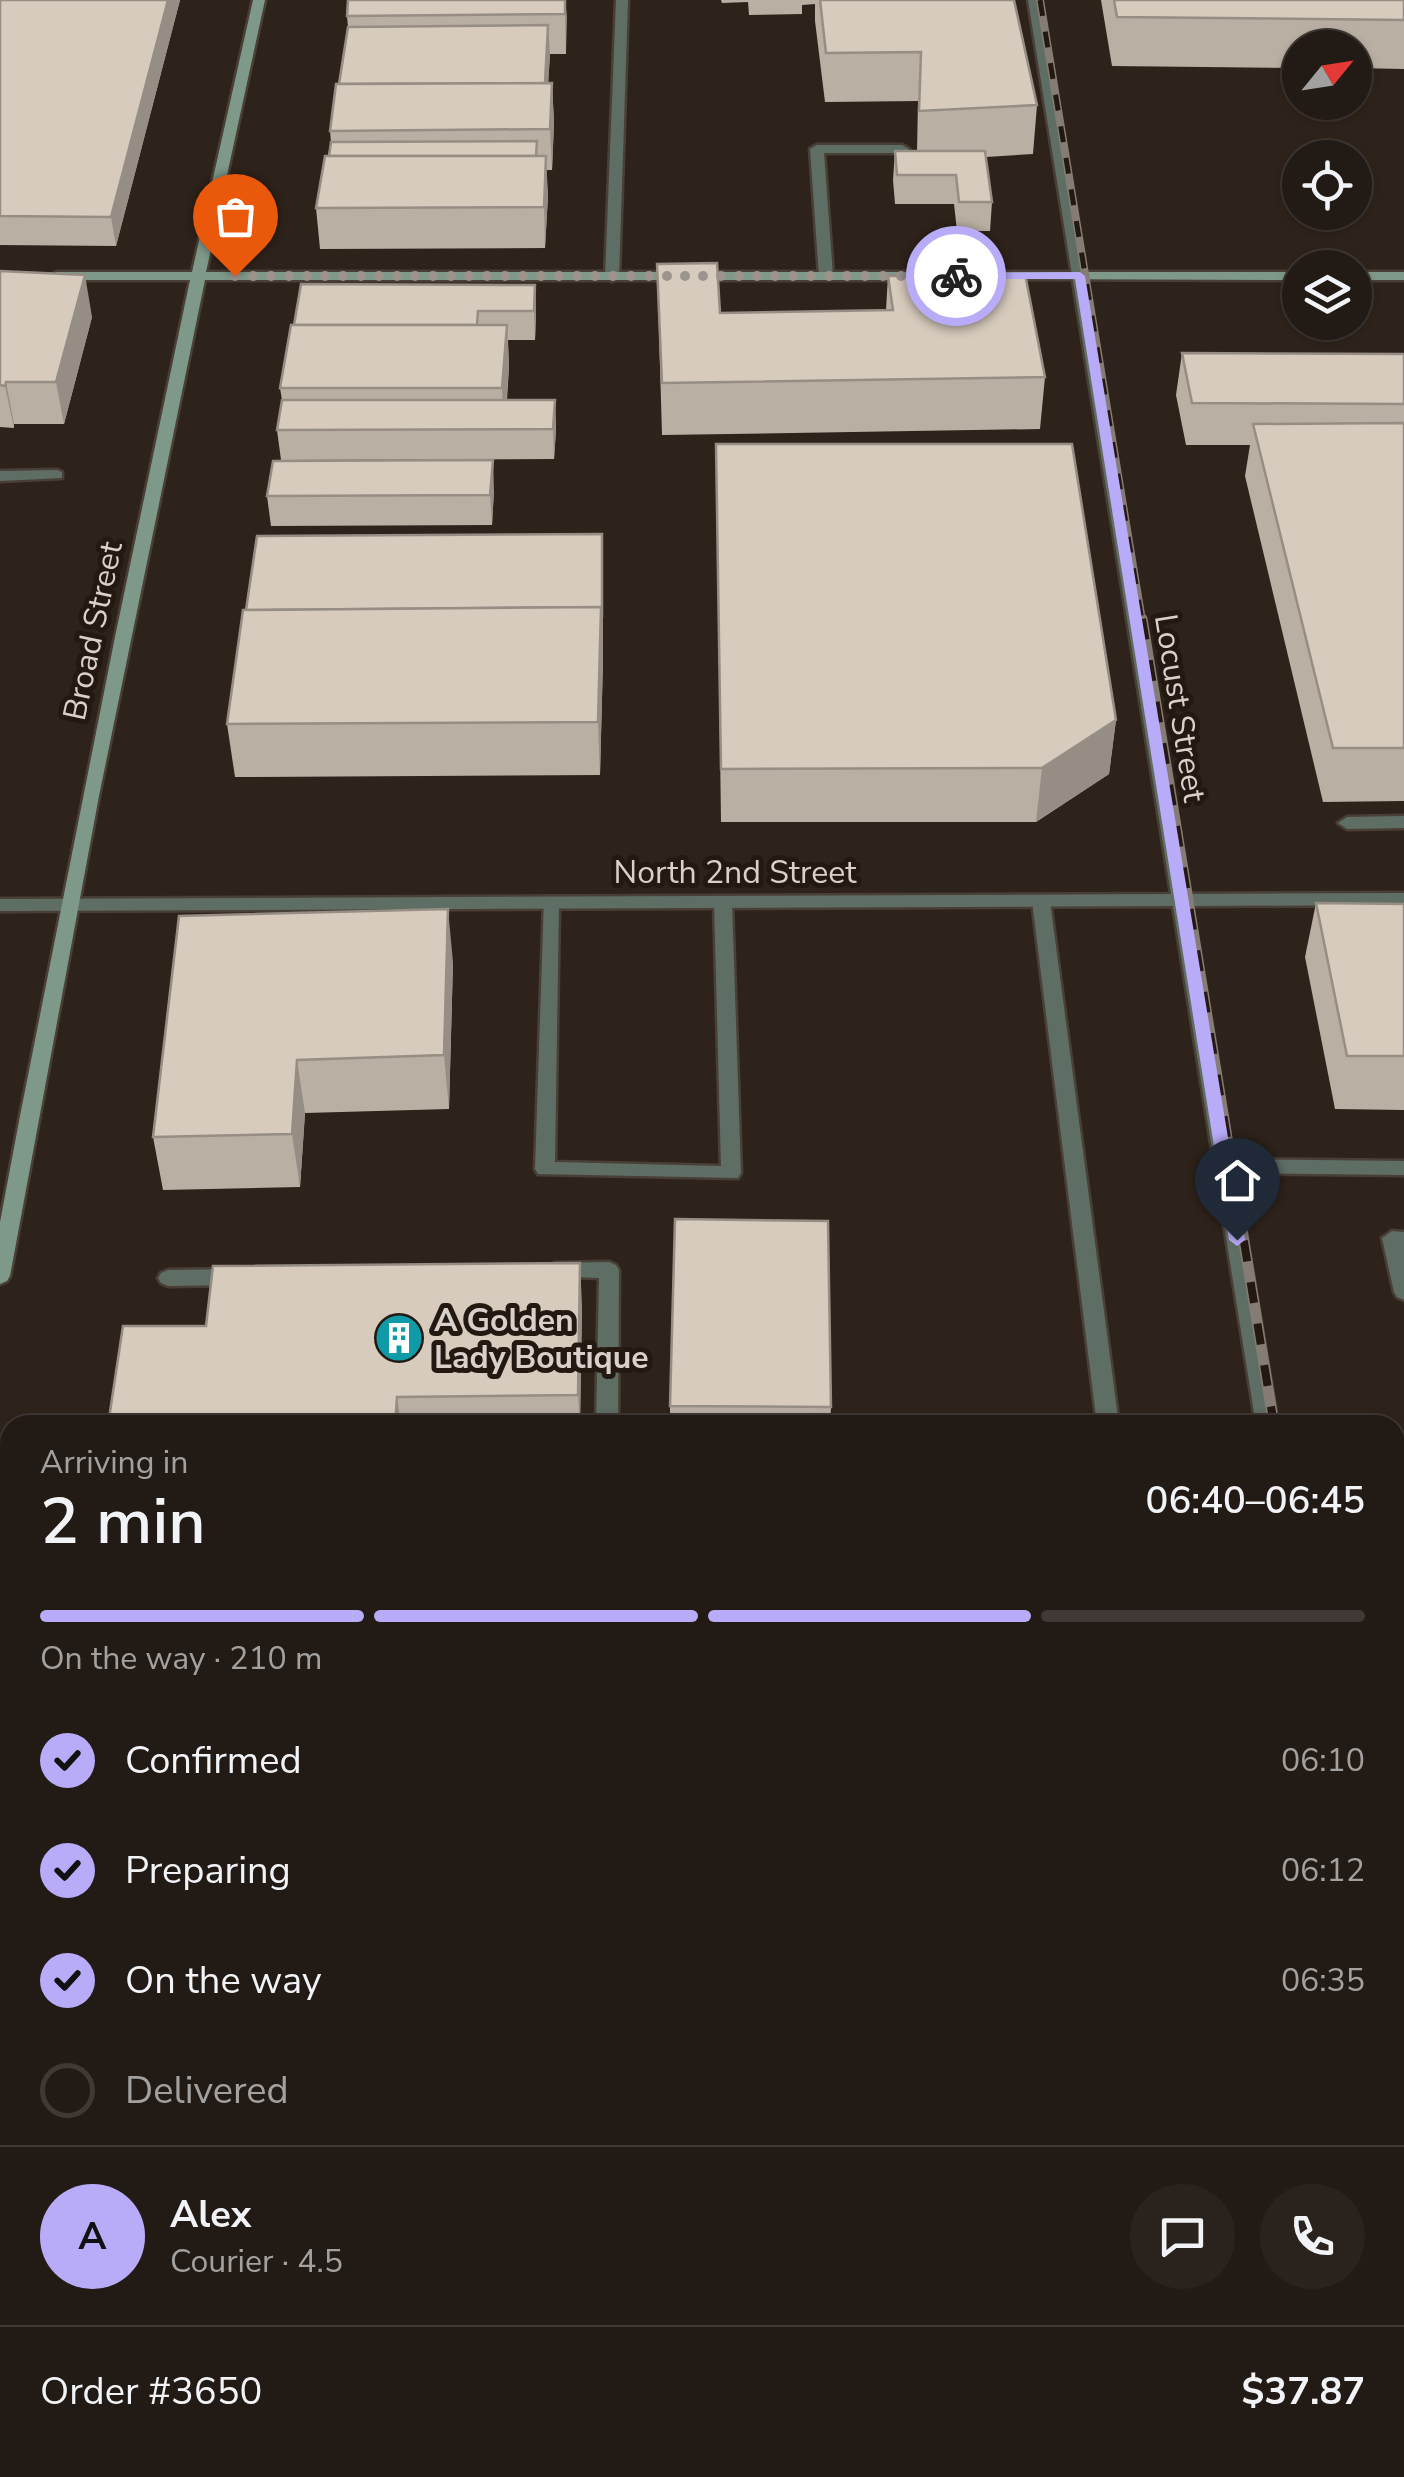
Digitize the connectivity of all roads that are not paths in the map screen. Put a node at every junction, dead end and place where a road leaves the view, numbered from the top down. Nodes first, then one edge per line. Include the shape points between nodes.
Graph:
1 (259, 0) edge
2 (622, 0) edge
3 (1034, 0) edge
4 (902, 149) edge
5 (197, 275) junction
6 (40, 276) edge
7 (826, 276) junction
8 (934, 276) edge
9 (989, 276) edge
10 (1080, 276) junction
11 (1282, 276) edge
12 (1372, 276) edge
13 (1404, 276) edge
14 (612, 277) junction
15 (57, 474) dead end
16 (0, 476) edge
17 (1404, 822) edge
18 (1347, 823) dead end
19 (1404, 899) edge
20 (1041, 901) junction
21 (1181, 901) junction
22 (723, 902) junction
23 (550, 903) junction
24 (67, 904) junction
25 (0, 905) edge
26 (1225, 1166) junction
27 (1404, 1168) edge
28 (1404, 1238) edge
29 (532, 1272) edge
30 (0, 1276) edge
31 (264, 1276) edge
32 (168, 1278) dead end
33 (1404, 1292) edge
34 (607, 1415) edge
35 (1107, 1415) edge
36 (1265, 1415) edge

1 - 5 main road, Broad Street
2 - 14 street
3 - 10 street, Locust Street
4 - 7 street via 817,149
5 - 6 main road
5 - 14 main road
5 - 24 main road, Broad Street
7 - 8 main road
7 - 14 main road
9 - 10 main road
10 - 11 main road
10 - 21 street, Locust Street
12 - 13 main road
15 - 16 street
17 - 18 street
19 - 21 street, North 2nd Street
20 - 21 street, North 2nd Street
20 - 22 street, North 2nd Street
20 - 35 street
21 - 26 street, Locust Street
22 - 23 street, North 2nd Street
22 - 23 street via 731,1173 545,1169
23 - 24 street, North 2nd Street
24 - 25 street, North 2nd Street
24 - 30 main road, Broad Street
26 - 27 street
26 - 36 street, Locust Street
28 - 33 street via 1392,1238
29 - 34 street via 609,1270
31 - 32 street

